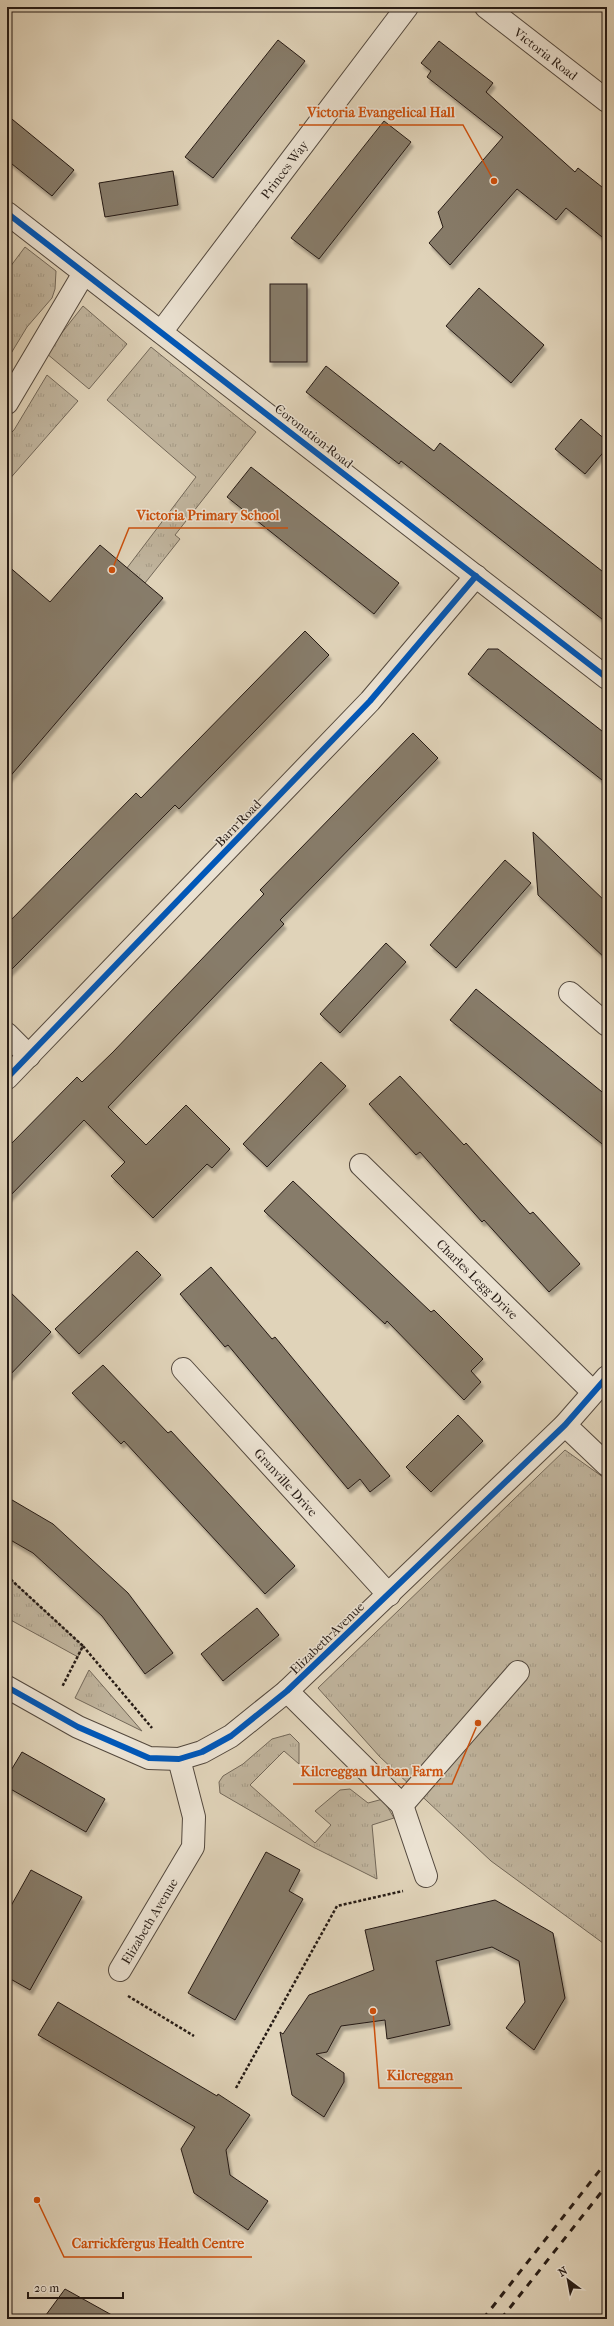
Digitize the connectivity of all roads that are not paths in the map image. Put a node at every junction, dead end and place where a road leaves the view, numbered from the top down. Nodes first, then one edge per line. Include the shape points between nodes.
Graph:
1 (407, 7) edge
2 (486, 7) edge
3 (607, 101) edge
4 (7, 213) edge
5 (84, 273) junction
6 (161, 332) junction
7 (7, 403) edge
8 (476, 576) junction
9 (607, 678) edge
10 (570, 993) dead end
11 (607, 1025) edge
12 (7, 1034) edge
13 (29, 1056) junction
14 (7, 1078) edge
15 (361, 1165) dead end
16 (183, 1369) dead end
17 (600, 1385) edge
18 (565, 1425) junction
19 (607, 1465) edge
20 (389, 1595) junction
21 (518, 1672) dead end
22 (7, 1686) edge
23 (287, 1691) junction
24 (179, 1759) junction
25 (402, 1805) junction
26 (426, 1876) road end
27 (120, 1970) road end

1 - 6 street, Princes Way
2 - 3 street, Victoria Road
4 - 5 street, Coronation Road
5 - 6 street, Coronation Road
5 - 7 street
6 - 8 street, Coronation Road
8 - 9 street, Coronation Road
8 - 13 street, Barn Road via 370,701
10 - 11 street
12 - 13 street
13 - 14 street, Barn Road
15 - 17 street, Charles Legg Drive
16 - 20 street, Granville Drive
17 - 18 street, Elizabeth Avenue
18 - 19 street
18 - 20 street, Elizabeth Avenue
20 - 23 street, Elizabeth Avenue
21 - 25 street
22 - 24 street, Elizabeth Avenue via 78,1728 149,1758
23 - 24 street, Elizabeth Avenue via 231,1736 202,1752
23 - 25 street
24 - 27 street, Elizabeth Avenue via 194,1817 193,1847
25 - 26 street

